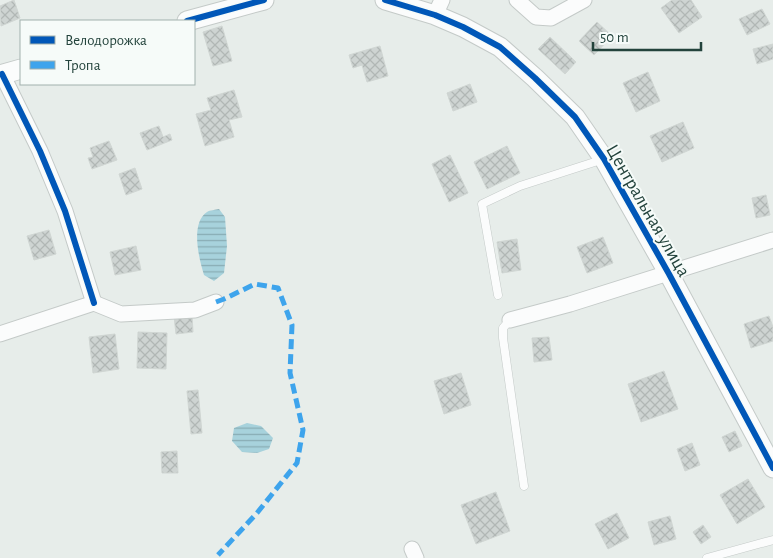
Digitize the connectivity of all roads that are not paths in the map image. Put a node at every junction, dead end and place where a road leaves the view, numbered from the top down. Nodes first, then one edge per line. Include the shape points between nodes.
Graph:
1 (264, 0) edge
2 (385, 0) edge
3 (517, 0) edge
4 (584, 0) edge
5 (439, 8) edge
6 (191, 20) edge
7 (20, 69) edge
8 (1, 72) edge
9 (604, 159) junction
10 (773, 240) edge
11 (668, 274) junction
12 (498, 295) dead end
13 (216, 302) dead end
14 (94, 303) junction
15 (510, 320) joint
16 (0, 334) edge
17 (773, 468) edge
18 (524, 486) dead end
19 (773, 540) edge
20 (707, 558) edge

1 - 6 street
2 - 5 street, Центральная улица
3 - 4 street via 536,17 551,18
5 - 9 street, Центральная улица via 463,27 500,47 535,78 575,117
7 - 8 street
8 - 14 street via 65,211
9 - 11 street, Центральная улица
9 - 12 lane via 520,186 482,204
10 - 11 street
11 - 15 street
11 - 17 street, Центральная улица
13 - 14 street via 194,310 121,314
14 - 16 street
15 - 18 lane via 503,328 503,338
19 - 20 lane

